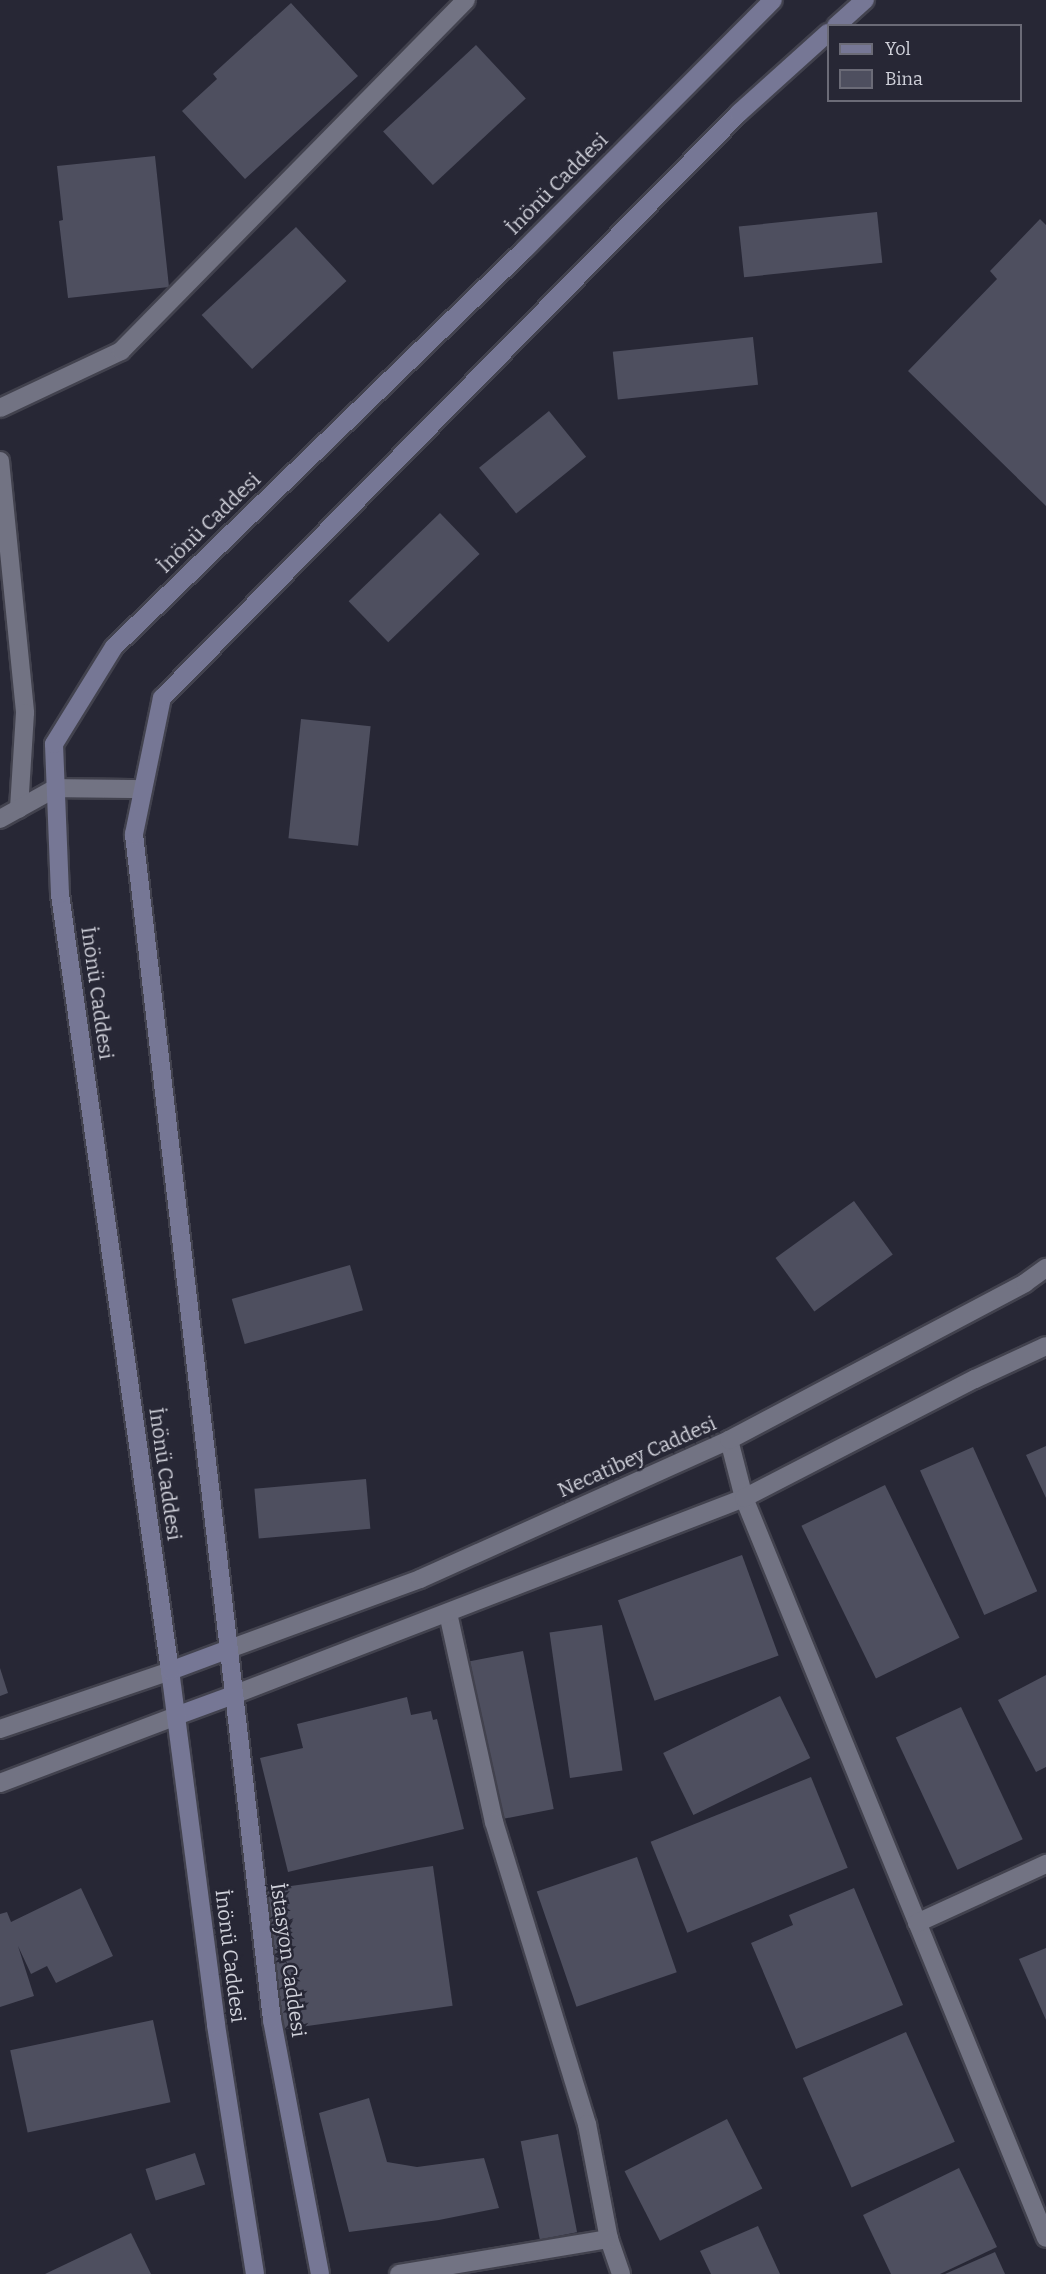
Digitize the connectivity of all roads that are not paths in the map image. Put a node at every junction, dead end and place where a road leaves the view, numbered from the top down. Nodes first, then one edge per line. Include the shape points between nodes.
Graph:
1 (466, 0) edge
2 (772, 0) edge
3 (865, 0) edge
4 (838, 24) edge
5 (827, 34) edge
6 (0, 408) edge
7 (0, 461) edge
8 (56, 788) junction
9 (143, 789) junction
10 (19, 809) junction
11 (0, 819) edge
12 (1046, 1268) edge
13 (1046, 1346) edge
14 (729, 1440) junction
15 (744, 1498) junction
16 (448, 1613) junction
17 (229, 1649) junction
18 (170, 1671) junction
19 (233, 1695) junction
20 (176, 1716) junction
21 (0, 1729) edge
22 (0, 1783) edge
23 (1046, 1864) edge
24 (917, 1923) junction
25 (1046, 2238) edge
26 (609, 2239) junction
27 (255, 2274) edge
28 (320, 2274) edge
29 (399, 2274) edge
30 (621, 2274) edge

1 - 6 street via 121,351
2 - 8 main road, İnönü Caddesi via 525,249 114,647 54,744
3 - 4 main road
5 - 9 main road via 739,114 162,698
7 - 10 street via 25,713
8 - 9 street
8 - 10 street
8 - 18 main road, İnönü Caddesi via 60,894
9 - 17 main road via 134,834
10 - 11 street
12 - 14 street, Necatibey Caddesi via 1025,1283
13 - 15 street
14 - 15 street
14 - 17 street, Necatibey Caddesi via 420,1579
15 - 16 street
15 - 24 street
16 - 19 street
16 - 26 street via 494,1822 587,2124
17 - 18 main road
17 - 19 main road, İstasyon Caddesi
18 - 20 main road, İnönü Caddesi
18 - 21 street
19 - 20 main road
19 - 28 main road, İstasyon Caddesi via 272,2020
20 - 22 street
20 - 27 main road, İnönü Caddesi via 216,2024
23 - 24 street
24 - 25 street
26 - 29 street
26 - 30 street

